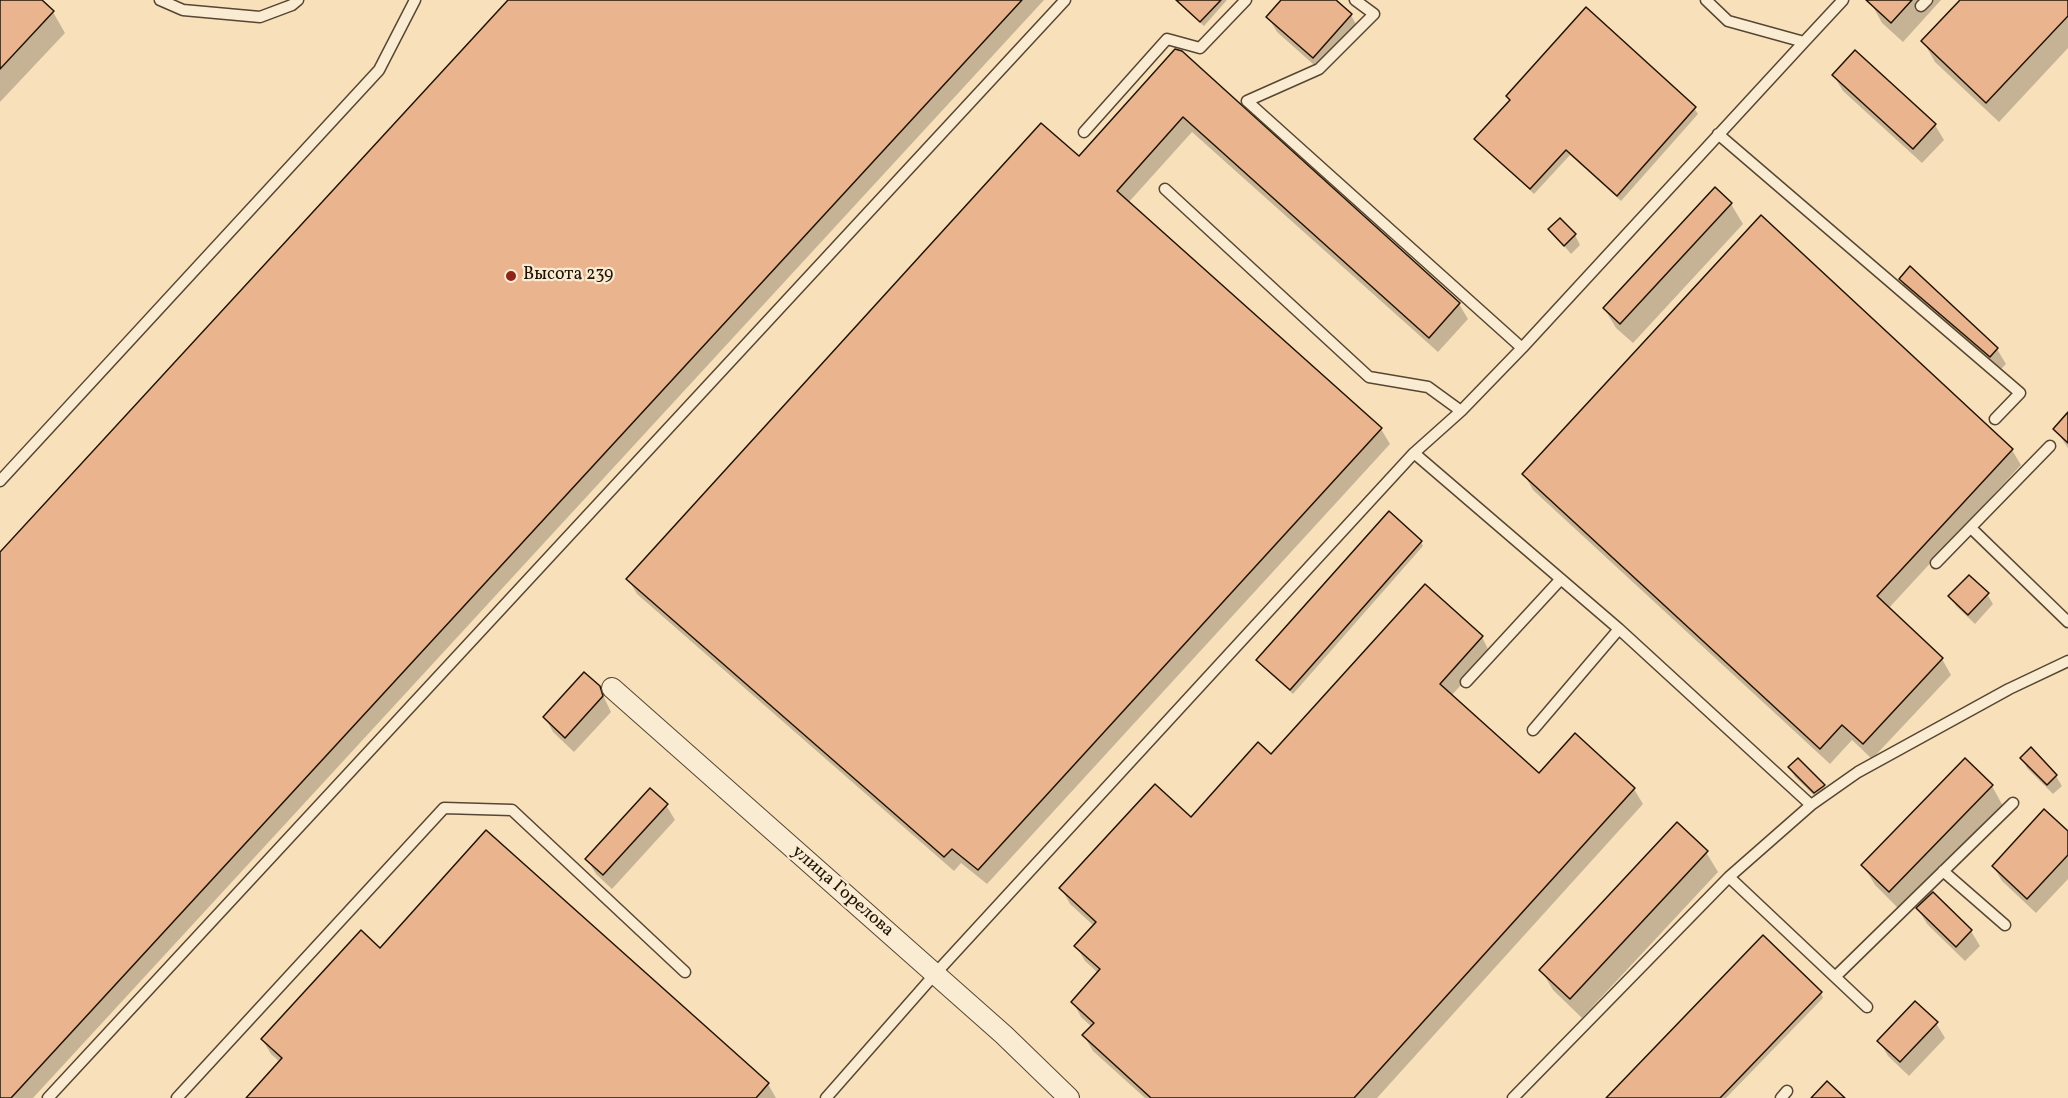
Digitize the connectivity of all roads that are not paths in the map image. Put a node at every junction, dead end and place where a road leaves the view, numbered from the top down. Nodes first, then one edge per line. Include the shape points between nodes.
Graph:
1 (160, 0) edge
2 (298, 0) edge
3 (415, 0) edge
4 (1065, 0) edge
5 (1246, 0) edge
6 (1355, 0) edge
7 (1707, 0) edge
8 (1843, 0) edge
9 (1804, 42) junction
10 (1084, 132) dead end
11 (1718, 134) junction
12 (1165, 189) dead end
13 (1522, 348) junction
14 (1461, 411) junction
15 (1995, 419) dead end
16 (2050, 446) dead end
17 (1414, 453) junction
18 (0, 481) edge
19 (1971, 528) junction
20 (1936, 563) dead end
21 (1560, 580) junction
22 (2068, 622) edge
23 (1619, 629) junction
24 (2068, 661) edge
25 (1466, 682) dead end
26 (612, 688) dead end
27 (1533, 730) dead end
28 (2013, 803) dead end
29 (1811, 805) junction
30 (1943, 871) junction
31 (1729, 877) junction
32 (2006, 925) dead end
33 (686, 972) dead end
34 (935, 974) junction
35 (1835, 977) junction
36 (1867, 1007) dead end
37 (48, 1098) edge
38 (177, 1098) edge
39 (826, 1098) edge
40 (1070, 1098) edge
41 (1513, 1098) edge

1 - 2 lane via 183,10 260,17
3 - 18 lane via 379,70
4 - 37 lane
5 - 10 lane via 1200,48 1167,39
6 - 13 lane via 1374,14 1319,69 1247,101
7 - 9 lane via 1728,21
8 - 9 lane
9 - 11 lane
11 - 13 lane
11 - 15 lane via 2020,393
12 - 14 lane via 1369,377 1428,387
13 - 14 lane
14 - 17 lane
16 - 19 lane
17 - 21 lane
17 - 34 lane
19 - 20 lane
19 - 22 lane
21 - 23 lane
21 - 25 lane
23 - 27 lane
23 - 29 lane
24 - 29 lane via 1858,772
26 - 34 street, улица Горелова
28 - 30 lane
29 - 31 lane
30 - 32 lane
30 - 35 lane
31 - 35 lane
31 - 41 lane
33 - 38 lane via 512,810 444,808
34 - 39 lane
34 - 40 street, улица Горелова
35 - 36 lane

